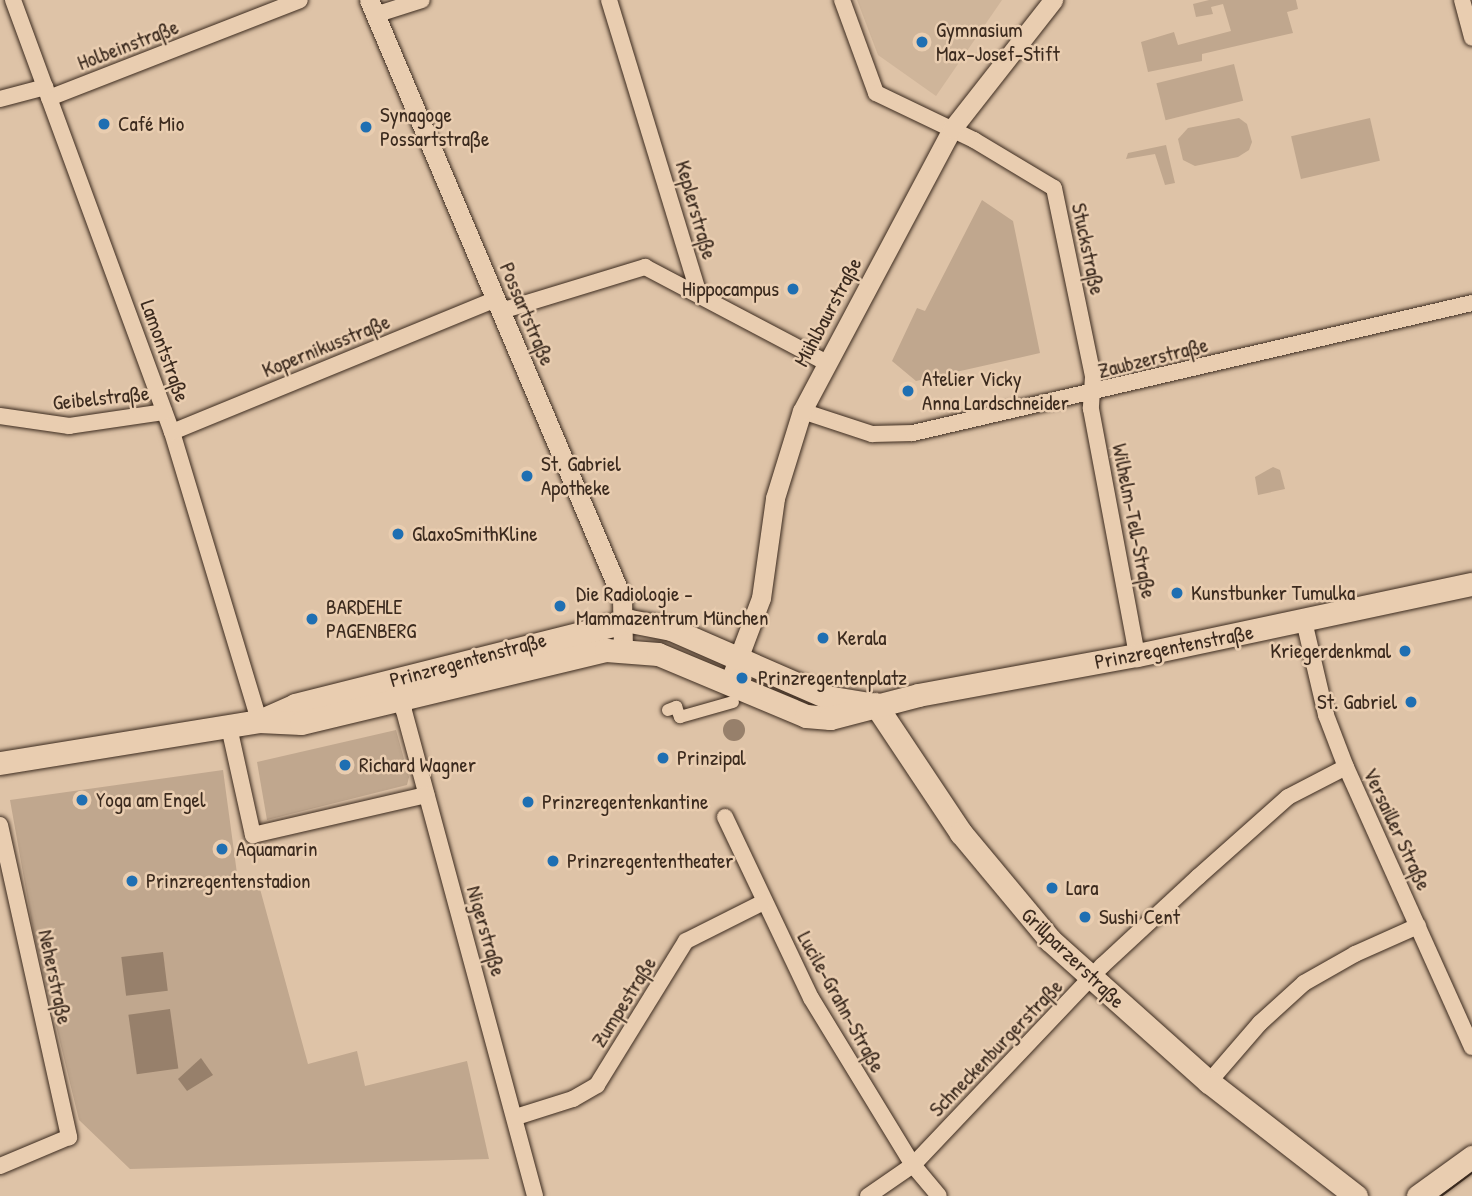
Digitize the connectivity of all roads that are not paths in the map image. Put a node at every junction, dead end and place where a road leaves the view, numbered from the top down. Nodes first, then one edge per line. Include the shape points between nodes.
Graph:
1 (13, 0) edge
2 (300, 0) edge
3 (422, 0) edge
4 (608, 0) edge
5 (842, 0) edge
6 (1053, 0) edge
7 (1462, 0) edge
8 (372, 8) edge
9 (1472, 38) edge
10 (47, 92) junction
11 (0, 99) edge
12 (952, 129) junction
13 (698, 292) junction
14 (1472, 303) edge
15 (499, 305) junction
16 (827, 363) junction
17 (1093, 394) junction
18 (802, 411) junction
19 (164, 412) junction
20 (0, 416) edge
21 (172, 432) junction
22 (1472, 583) edge
23 (625, 621) junction
24 (1304, 621) junction
25 (623, 649) junction
26 (1137, 656) junction
27 (738, 660) junction
28 (404, 688) junction
29 (731, 692) junction
30 (875, 704) junction
31 (668, 710) dead end
32 (260, 721) junction
33 (229, 727) junction
34 (0, 763) edge
35 (1346, 767) junction
36 (426, 795) junction
37 (725, 817) dead end
38 (0, 825) edge
39 (764, 902) junction
40 (1419, 926) junction
41 (1090, 979) junction
42 (1472, 1047) edge
43 (1209, 1082) junction
44 (516, 1117) junction
45 (1472, 1157) edge
46 (913, 1165) junction
47 (0, 1166) edge
48 (1316, 1169) junction
49 (535, 1196) edge
50 (868, 1196) edge
51 (939, 1196) edge
52 (1338, 1196) edge
53 (1356, 1196) edge
54 (1418, 1196) edge

1 - 10 street, Lamontstraße
2 - 10 street, Holbeinstraße
3 - 8 street
4 - 13 street, Keplerstraße
5 - 12 street, Stuckstraße via 876,93
6 - 12 street, Mühlbaurstraße
7 - 9 street
8 - 15 street, Possartstraße
10 - 11 street, Holbeinstraße
10 - 19 street, Lamontstraße
12 - 16 street, Mühlbaurstraße
12 - 17 street, Stuckstraße via 1054,188
13 - 15 street, Kopernikusstraße via 645,267
13 - 16 street, Keplerstraße
14 - 17 street, Zaubzerstraße
15 - 21 street, Kopernikusstraße
15 - 23 street, Possartstraße via 622,598
16 - 18 street, Mühlbaurstraße
17 - 18 street, Zaubzerstraße via 913,433 872,435
17 - 26 street, Wilhelm-Tell-Straße via 1091,409
18 - 27 street, Mühlbaurstraße via 775,498 761,598
19 - 20 street, Geibelstraße via 69,426
19 - 21 street, Lamontstraße
21 - 32 street, Lamontstraße
22 - 24 main road, Prinzregentenstraße
23 - 25 street, Possartstraße
23 - 27 main road, Prinzregentenstraße via 671,629
23 - 28 main road, Prinzregentenstraße
24 - 26 main road, Prinzregentenstraße
24 - 35 street, Versailler Straße via 1326,715
25 - 28 main road, Prinzregentenstraße
25 - 29 main road, Prinzregentenstraße via 658,654
26 - 30 main road, Prinzregentenstraße
27 - 29 street, Mühlbaurstraße
27 - 30 main road, Prinzregentenstraße via 827,697
28 - 32 main road, Prinzregentenstraße via 301,723
28 - 36 street, Nigerstraße
29 - 30 main road, Prinzregentenstraße via 816,718
29 - 31 street via 680,717 676,708
30 - 41 main road, Grillparzerstraße via 975,852
32 - 33 main road, Prinzregentenstraße
33 - 34 main road, Prinzregentenstraße
33 - 36 street via 253,835
35 - 40 street, Versailler Straße
35 - 41 street, Schneckenburgerstraße via 1288,797
36 - 44 street, Nigerstraße
37 - 39 street, Lucile-Grahn-Straße
38 - 47 street, Neherstraße via 69,1137
39 - 44 street, Zumpestraße via 686,941 597,1085 573,1099
39 - 46 street, Lucile-Grahn-Straße via 822,1018
40 - 42 street, Versailler Straße
40 - 43 street via 1355,954 1304,984 1260,1023
41 - 43 main road, Grillparzerstraße
41 - 46 street, Schneckenburgerstraße
43 - 48 main road, Grillparzerstraße
44 - 49 street, Nigerstraße
45 - 54 main road
46 - 50 street, Schneckenburgerstraße
46 - 51 street, Lucile-Grahn-Straße
48 - 52 main road, Grillparzerstraße
48 - 53 main road, Grillparzerstraße

